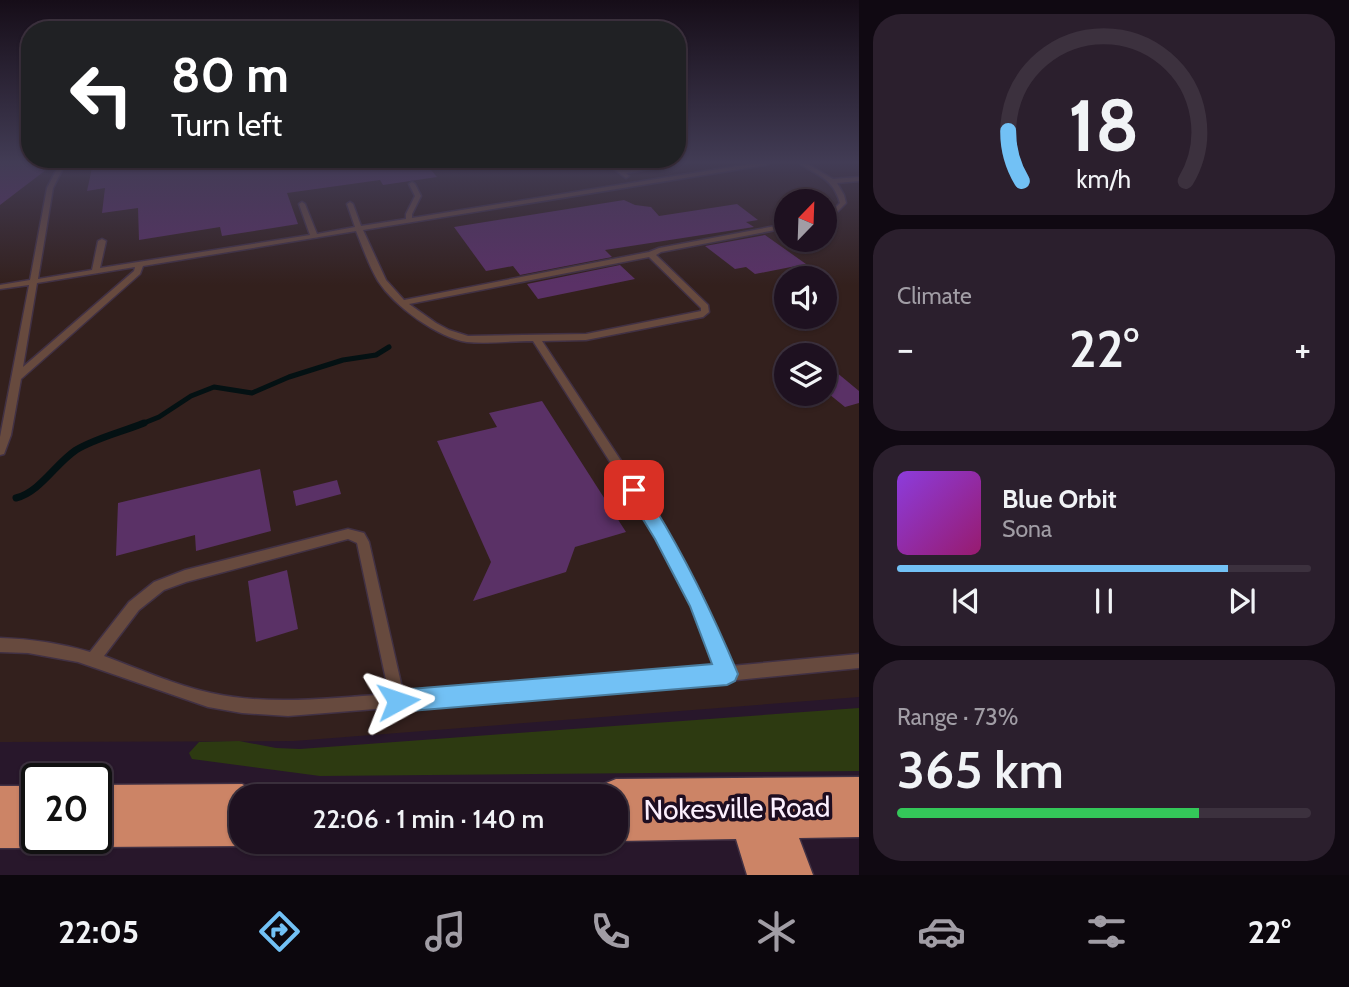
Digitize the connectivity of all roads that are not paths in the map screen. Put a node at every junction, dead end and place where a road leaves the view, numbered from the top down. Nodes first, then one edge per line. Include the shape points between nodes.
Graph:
1 (47, 204) edge
2 (302, 204) dead end
3 (350, 204) dead end
4 (414, 204) edge
5 (511, 204) edge
6 (409, 220) junction
7 (359, 228) junction
8 (774, 228) edge
9 (314, 235) junction
10 (102, 241) dead end
11 (651, 254) junction
12 (141, 263) junction
13 (96, 270) junction
14 (32, 282) junction
15 (0, 287) edge
16 (405, 302) junction
17 (535, 337) junction
18 (16, 378) junction
19 (0, 451) edge
20 (0, 645) edge
21 (94, 658) junction
22 (859, 661) edge
23 (727, 674) junction
24 (398, 701) junction
25 (859, 807) edge
26 (757, 808) junction
27 (628, 810) edge
28 (229, 814) edge
29 (112, 816) edge
30 (0, 817) edge
31 (21, 817) edge
32 (780, 875) edge

1 - 14 lane
2 - 9 lane
3 - 7 lane
4 - 6 lane
5 - 6 lane
6 - 7 lane
7 - 9 lane
7 - 16 lane via 384,283
8 - 11 lane
9 - 12 lane
10 - 13 lane
11 - 16 lane
11 - 17 lane via 705,312 586,337
12 - 13 lane
12 - 18 lane
13 - 14 lane
14 - 15 lane
14 - 18 lane
16 - 17 lane via 430,324 455,337
17 - 23 lane via 662,533 698,602
18 - 19 lane
20 - 21 lane via 62,650
21 - 24 lane via 198,697 241,706 288,709
21 - 24 lane via 134,606 159,586 356,535 363,542
22 - 23 lane
23 - 24 lane
25 - 26 highway, Nokesville Road
26 - 27 highway, Nokesville Road
26 - 32 highway
28 - 29 highway
30 - 31 highway

